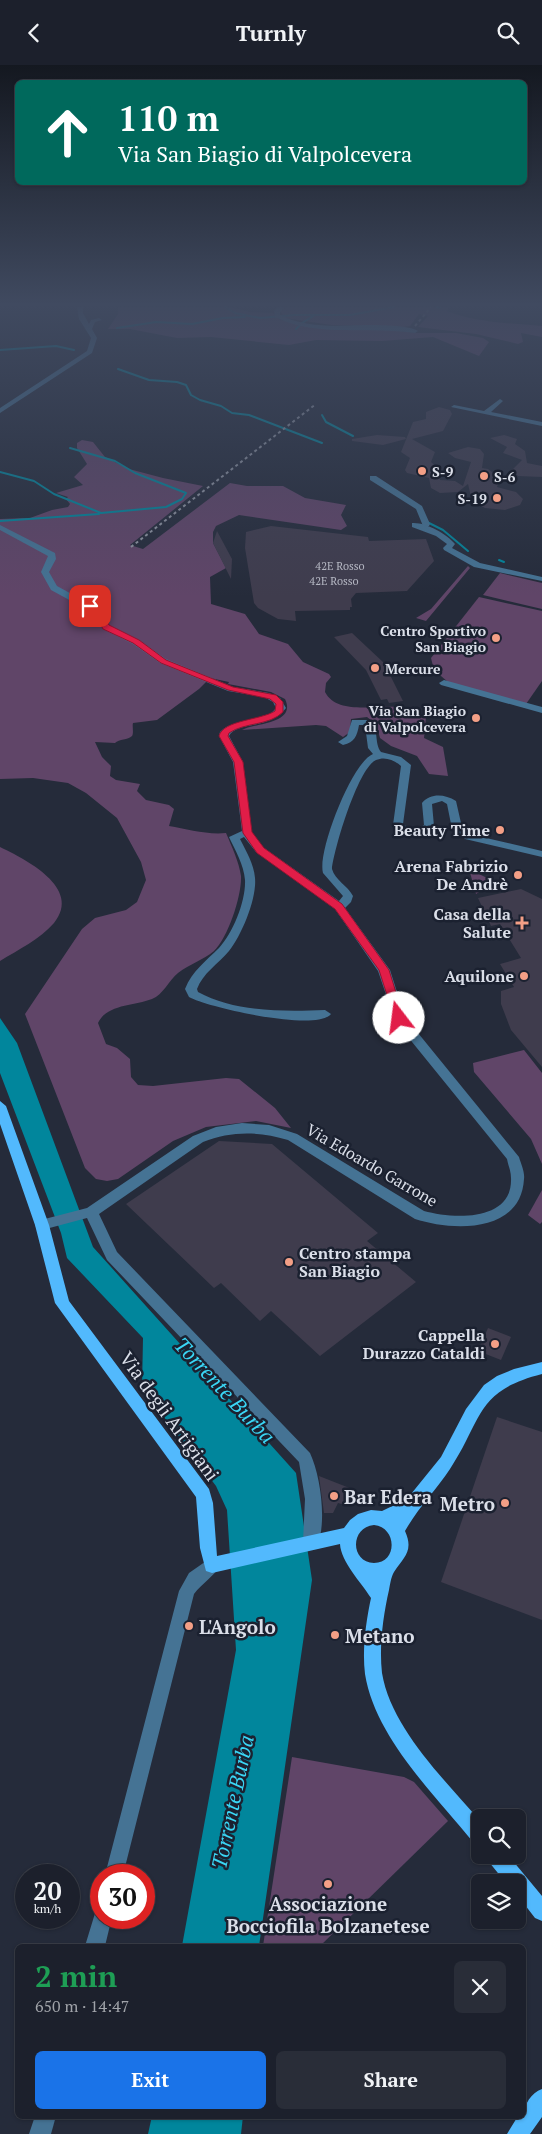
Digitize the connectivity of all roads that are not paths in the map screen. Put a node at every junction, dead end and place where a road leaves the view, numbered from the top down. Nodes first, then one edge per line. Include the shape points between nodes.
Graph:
1 (11, 404) edge
2 (497, 404) edge
3 (454, 407) dead end
4 (0, 411) edge
5 (486, 413) junction
6 (542, 424) edge
7 (372, 478) dead end
8 (426, 524) dead end
9 (415, 525) dead end
10 (0, 527) edge
11 (479, 559) dead end
12 (542, 573) edge
13 (542, 579) edge
14 (444, 683) dead end
15 (542, 710) edge
16 (343, 742) dead end
17 (379, 756) junction
18 (247, 833) junction
19 (542, 854) edge
20 (339, 907) junction
21 (325, 1014) dead end
22 (0, 1106) edge
23 (88, 1213) junction
24 (47, 1224) junction
25 (542, 1369) edge
26 (413, 1504) junction
27 (383, 1519) junction
28 (396, 1530) junction
29 (348, 1535) junction
30 (311, 1542) junction
31 (218, 1563) junction
32 (359, 1565) junction
33 (388, 1567) junction
34 (378, 1594) junction
35 (471, 1824) edge
36 (117, 1864) edge
37 (503, 1864) edge
38 (542, 1911) edge
39 (99, 1929) edge
40 (95, 1944) edge
41 (542, 2099) edge
42 (45, 2119) edge
43 (40, 2134) edge
44 (518, 2134) edge

1 - 4 street
2 - 5 street
3 - 5 street
5 - 6 street
7 - 8 street via 419,508
9 - 13 street via 439,534 451,544 447,548 477,565
10 - 18 street via 52,555 45,572 54,588 98,612 106,627 136,641 163,661 221,689 273,697 280,704 281,708 270,718 232,727 225,732 224,736 238,762
11 - 12 street
14 - 15 street
16 - 17 street via 354,735 355,722 368,721 373,748
17 - 19 street via 396,758 406,765 398,825 404,830 416,832 426,829 429,826 427,803 444,799 452,803 456,824 469,837
17 - 20 street via 366,763 338,823 327,869 348,894 347,900
18 - 20 street via 260,851
18 - 21 street via 234,837 246,862 250,882 240,921 226,948 205,968 191,989 193,994 247,1013
20 - 23 street, Via Edoardo Garrone via 384,970 399,1018 513,1157 519,1177 517,1190 508,1205 495,1215 470,1223 429,1219 292,1137 269,1130 242,1128 198,1139
22 - 24 main road
23 - 24 street
23 - 30 street via 112,1256 305,1458 311,1479 314,1527
24 - 31 main road, Via degli Artigiani via 62,1303 203,1494 206,1551
25 - 26 main road via 512,1376 496,1384 482,1398 470,1413 446,1461
26 - 27 main road
26 - 28 main road
27 - 28 main road
27 - 29 main road via 358,1522
28 - 33 main road via 401,1546 399,1554
29 - 30 main road
29 - 32 main road via 348,1551
30 - 31 main road
31 - 36 street via 195,1579 188,1591
32 - 33 main road via 372,1569
32 - 34 main road
33 - 34 main road
34 - 35 main road via 373,1660 380,1699 399,1736
37 - 38 main road
39 - 40 street
41 - 44 main road
42 - 43 street

